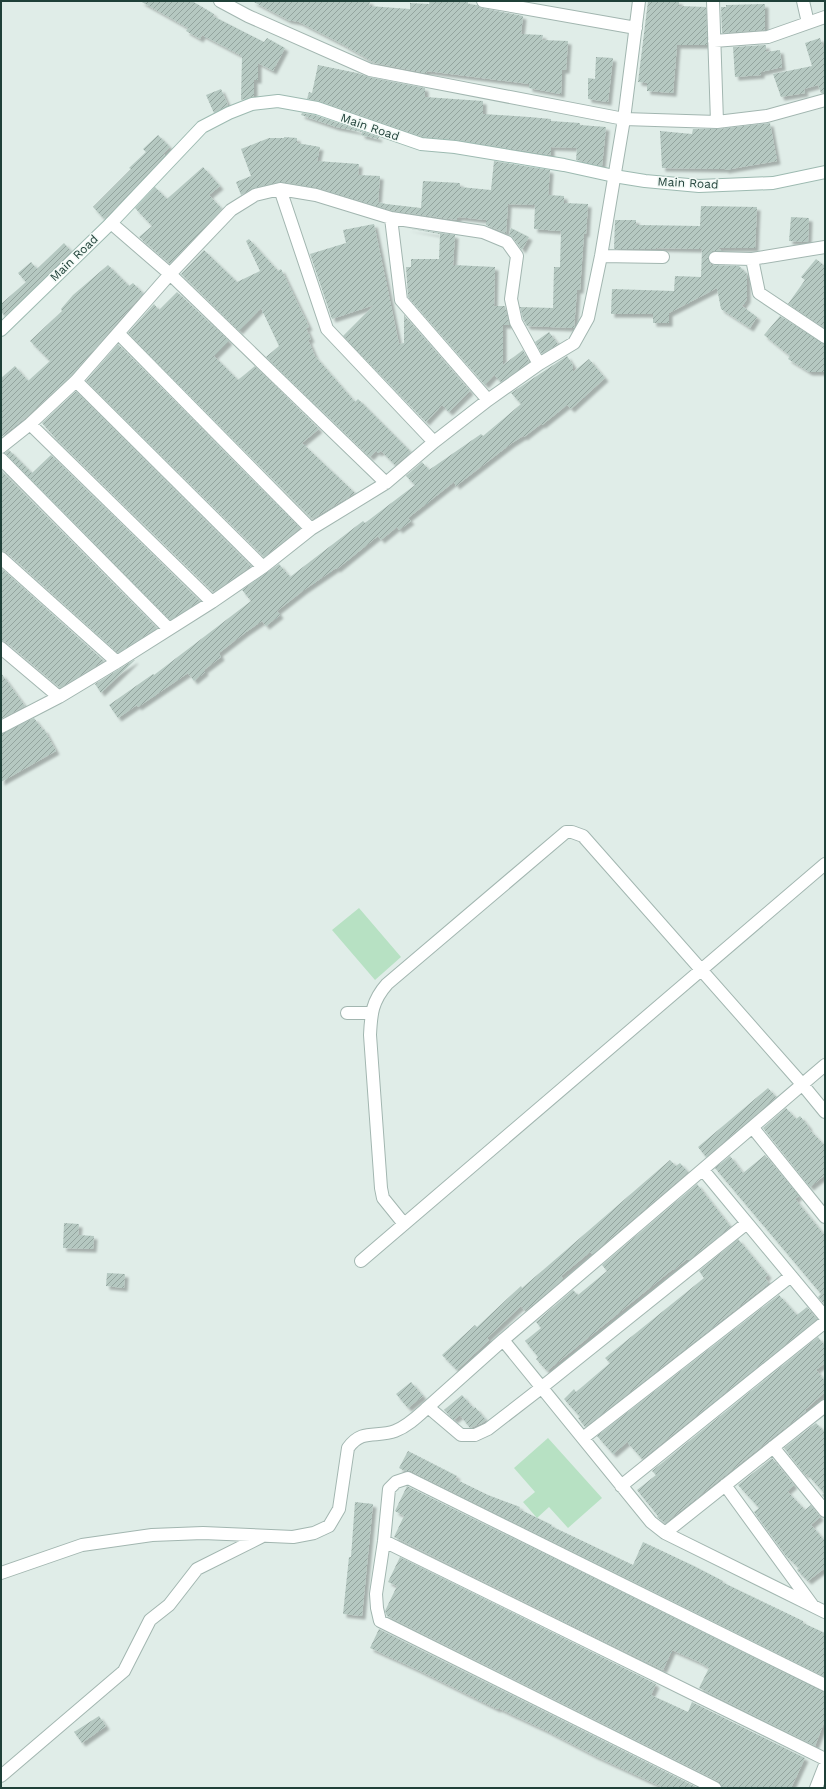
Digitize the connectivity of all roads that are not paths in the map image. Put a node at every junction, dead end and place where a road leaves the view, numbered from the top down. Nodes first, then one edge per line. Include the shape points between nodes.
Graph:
1 (220, 1) edge
2 (483, 1) edge
3 (639, 1) edge
4 (713, 1) edge
5 (803, 1) edge
6 (825, 16) edge
7 (808, 23) junction
8 (636, 28) junction
9 (714, 41) junction
10 (825, 100) edge
11 (624, 119) junction
12 (717, 122) junction
13 (825, 172) edge
14 (614, 176) junction
15 (280, 189) junction
16 (391, 218) junction
17 (111, 223) junction
18 (825, 247) edge
19 (601, 256) junction
20 (663, 257) dead end
21 (715, 258) dead end
22 (752, 259) junction
23 (170, 274) junction
24 (1, 330) edge
25 (118, 334) junction
26 (825, 337) edge
27 (539, 364) junction
28 (76, 382) junction
29 (488, 400) junction
30 (30, 424) junction
31 (434, 442) junction
32 (1, 447) edge
33 (1, 459) edge
34 (386, 483) junction
35 (311, 530) junction
36 (1, 558) edge
37 (262, 567) junction
38 (212, 602) junction
39 (168, 628) junction
40 (1, 648) edge
41 (117, 662) junction
42 (59, 697) junction
43 (1, 727) edge
44 (825, 864) edge
45 (701, 970) junction
46 (347, 1013) dead end
47 (371, 1013) junction
48 (825, 1065) edge
49 (802, 1084) junction
50 (825, 1112) edge
51 (753, 1128) junction
52 (703, 1170) junction
53 (825, 1217) edge
54 (747, 1222) junction
55 (404, 1224) junction
56 (361, 1261) dead end
57 (791, 1276) junction
58 (825, 1317) edge
59 (825, 1322) edge
60 (503, 1340) junction
61 (541, 1388) junction
62 (428, 1407) junction
63 (824, 1408) edge
64 (583, 1438) junction
65 (773, 1447) junction
66 (725, 1485) junction
67 (621, 1486) junction
68 (825, 1511) edge
69 (665, 1533) junction
70 (263, 1536) junction
71 (384, 1541) junction
72 (1, 1573) edge
73 (813, 1607) junction
74 (825, 1612) edge
75 (825, 1685) edge
76 (825, 1759) edge
77 (825, 1764) edge
78 (1, 1776) edge
79 (715, 1788) edge
80 (816, 1788) edge

1 - 11 street via 370,70
2 - 8 street
3 - 8 street
4 - 9 street
5 - 7 street
6 - 7 street
7 - 9 street via 768,37
8 - 11 street
9 - 12 street
10 - 12 street via 767,116
11 - 12 street
11 - 14 street
13 - 14 street, Main Road via 773,183 699,186
14 - 17 street, Main Road via 564,165 421,144 317,108 278,101 252,104 202,127
14 - 19 street
15 - 16 street via 316,195
15 - 23 street via 255,195 231,210
15 - 31 street via 327,329
16 - 27 street via 483,232 507,242 517,256 511,299 516,322
16 - 29 street via 401,300
17 - 23 street
17 - 24 street, Main Road
18 - 22 street
19 - 20 street
19 - 27 street via 588,318 574,343
21 - 22 street
22 - 26 street via 759,293
23 - 25 street
23 - 34 street
25 - 28 street
25 - 35 street
27 - 29 street
28 - 30 street
28 - 37 street
29 - 31 street
30 - 32 street
30 - 38 street
31 - 34 street
33 - 39 street
34 - 35 street
35 - 37 street
36 - 41 street
37 - 38 street
38 - 39 street
39 - 41 street
40 - 42 street
41 - 42 street
42 - 43 street
44 - 45 street
45 - 47 street via 583,836 566,832 387,984 380,992
45 - 49 street
45 - 55 street
46 - 47 street
47 - 55 street via 370,1035 381,1188 383,1198
48 - 49 street
49 - 50 street
49 - 51 street
51 - 52 street
51 - 53 street
52 - 54 street
52 - 60 street
54 - 57 street
54 - 61 street
55 - 56 street
57 - 58 street
57 - 64 street
59 - 67 street
60 - 61 street
60 - 62 street
61 - 62 street via 488,1429 475,1435 461,1435
61 - 64 street
62 - 70 street via 411,1422 394,1431 353,1440 348,1448 339,1509 329,1526 314,1533 293,1537
63 - 65 street
64 - 67 street
65 - 66 street
65 - 68 street
66 - 69 street
66 - 73 street
67 - 69 street via 651,1522
69 - 73 street
70 - 72 street via 152,1534 82,1545
70 - 78 street via 196,1569 169,1605 150,1620 124,1671
71 - 75 street via 389,1489 396,1482 408,1478
71 - 76 street
71 - 79 street via 376,1594 380,1621
73 - 74 street
77 - 80 street

